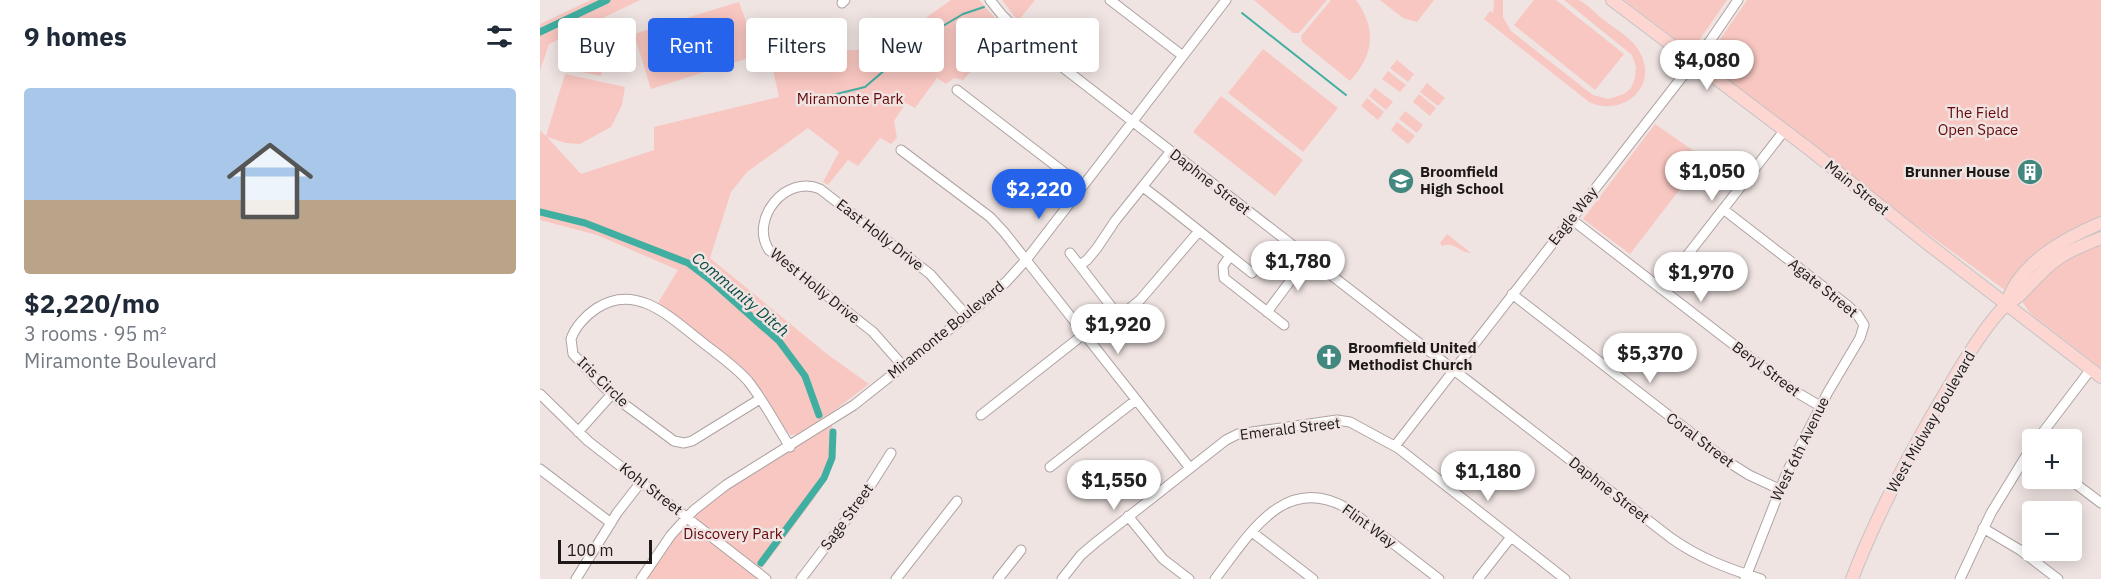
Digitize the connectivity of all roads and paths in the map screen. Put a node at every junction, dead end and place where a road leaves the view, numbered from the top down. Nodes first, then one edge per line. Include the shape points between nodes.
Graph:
1 (990, 0) edge
2 (1110, 0) edge
3 (1226, 0) edge
4 (1612, 0) edge
5 (1738, 0) edge
6 (1183, 56) junction
7 (1693, 62) junction
8 (957, 90) dead end
9 (1132, 121) junction
10 (1784, 131) junction
11 (901, 150) dead end
12 (1171, 151) junction
13 (1082, 186) junction
14 (1143, 187) junction
15 (781, 196) joint
16 (1723, 209) junction
17 (1571, 219) junction
18 (2101, 224) edge
19 (1199, 231) junction
20 (2101, 238) edge
21 (1070, 253) dead end
22 (1230, 256) junction
23 (1308, 257) junction
24 (1026, 260) junction
25 (1080, 265) junction
26 (1252, 273) dead end
27 (1661, 289) junction
28 (1512, 294) junction
29 (2006, 305) junction
30 (1267, 312) junction
31 (966, 316) junction
32 (1119, 318) junction
33 (1284, 325) dead end
34 (1864, 325) joint
35 (1087, 338) junction
36 (903, 366) junction
37 (1454, 370) junction
38 (2096, 373) edge
39 (540, 394) edge
40 (612, 394) junction
41 (760, 399) junction
42 (1136, 400) junction
43 (1820, 406) junction
44 (981, 415) dead end
45 (2047, 429) edge
46 (578, 432) junction
47 (1395, 446) junction
48 (790, 447) junction
49 (891, 453) dead end
50 (2022, 464) edge
51 (1050, 467) dead end
52 (1190, 468) junction
53 (540, 469) edge
54 (641, 482) junction
55 (1779, 489) junction
56 (2082, 489) edge
57 (957, 501) dead end
58 (2101, 503) edge
59 (1128, 516) junction
60 (687, 517) junction
61 (611, 523) junction
62 (1983, 528) junction
63 (1252, 532) junction
64 (1511, 537) junction
65 (1021, 550) dead end
66 (1746, 577) edge
67 (576, 579) edge
68 (641, 579) edge
69 (766, 579) edge
70 (801, 579) edge
71 (896, 579) edge
72 (998, 579) edge
73 (1063, 579) edge
74 (1189, 579) edge
75 (1215, 579) edge
76 (1313, 579) edge
77 (1439, 579) edge
78 (1478, 579) edge
79 (1565, 579) edge
80 (1761, 579) edge
81 (1852, 579) edge
82 (1960, 579) edge
83 (2058, 579) edge

1 - 9 street, Daphne Street via 1026,39
2 - 6 street
3 - 6 street, Miramonte Boulevard
4 - 7 main road, Main Street
5 - 7 street, Eagle Way
6 - 9 street, Miramonte Boulevard
7 - 10 main road, Main Street
7 - 17 street, Eagle Way
8 - 13 street
9 - 12 street, Daphne Street
9 - 13 street, Miramonte Boulevard
10 - 16 street
10 - 29 main road, Main Street
11 - 24 street via 990,217
12 - 14 street
12 - 23 street, Daphne Street
13 - 24 street, Miramonte Boulevard
14 - 19 street
14 - 25 street via 1088,260
15 - 31 street, East Holly Drive via 800,185 820,189 930,274
15 - 36 street, West Holly Drive via 763,223 763,238 769,250 873,332
16 - 27 street
16 - 34 street, Agate Street via 1847,305
17 - 27 street, Beryl Street
17 - 28 street, Eagle Way
18 - 29 main road via 2043,255 2011,289
19 - 22 street
19 - 32 street via 1140,300
20 - 29 main road via 2056,260
21 - 25 street
22 - 26 street
22 - 30 street via 1223,266 1224,278
23 - 30 street
23 - 37 street, Daphne Street
24 - 31 street, Miramonte Boulevard via 994,294
24 - 35 street
25 - 32 street
27 - 43 street, Beryl Street via 1791,389
28 - 37 street, Eagle Way
28 - 55 street, Coral Street via 1730,463
29 - 38 main road, Main Street
29 - 81 main road, West Midway Boulevard via 1962,366 1913,446 1876,519
30 - 33 street
31 - 36 street, Miramonte Boulevard
32 - 35 street
34 - 43 street, West 6th Avenue
35 - 42 street
35 - 44 street
36 - 48 street, Miramonte Boulevard
37 - 47 street, Eagle Way
37 - 66 street, Daphne Street via 1671,538 1699,556
38 - 45 street
39 - 46 street, Kohl Street
40 - 41 street, Iris Circle via 681,447
40 - 41 street, Iris Circle via 566,345 582,322 603,304 624,299 643,301 662,311 734,367
40 - 46 street
41 - 48 street, Iris Circle
42 - 51 street
42 - 52 street
43 - 55 street, West 6th Avenue
46 - 54 street, Kohl Street
47 - 52 street, Emerald Street via 1350,422 1336,420 1238,434
47 - 64 street, Emerald Street
48 - 60 street, Miramonte Boulevard via 726,485
49 - 70 street, Sage Street via 856,508
50 - 62 street
52 - 59 street, Emerald Street
53 - 61 street
54 - 60 street, Kohl Street
54 - 61 street
55 - 66 street, West 6th Avenue
56 - 58 street
57 - 71 street
59 - 73 street, Emerald Street via 1086,550
59 - 74 street via 1163,559
60 - 68 street, Miramonte Boulevard
60 - 69 street, Kohl Street
61 - 67 street
62 - 82 street
62 - 83 street
63 - 75 street, Flint Way
63 - 76 street
63 - 77 street, Flint Way via 1269,513 1288,502 1314,498 1333,502 1350,510
64 - 78 street
64 - 79 street, Emerald Street
65 - 72 street
66 - 80 street, Daphne Street

